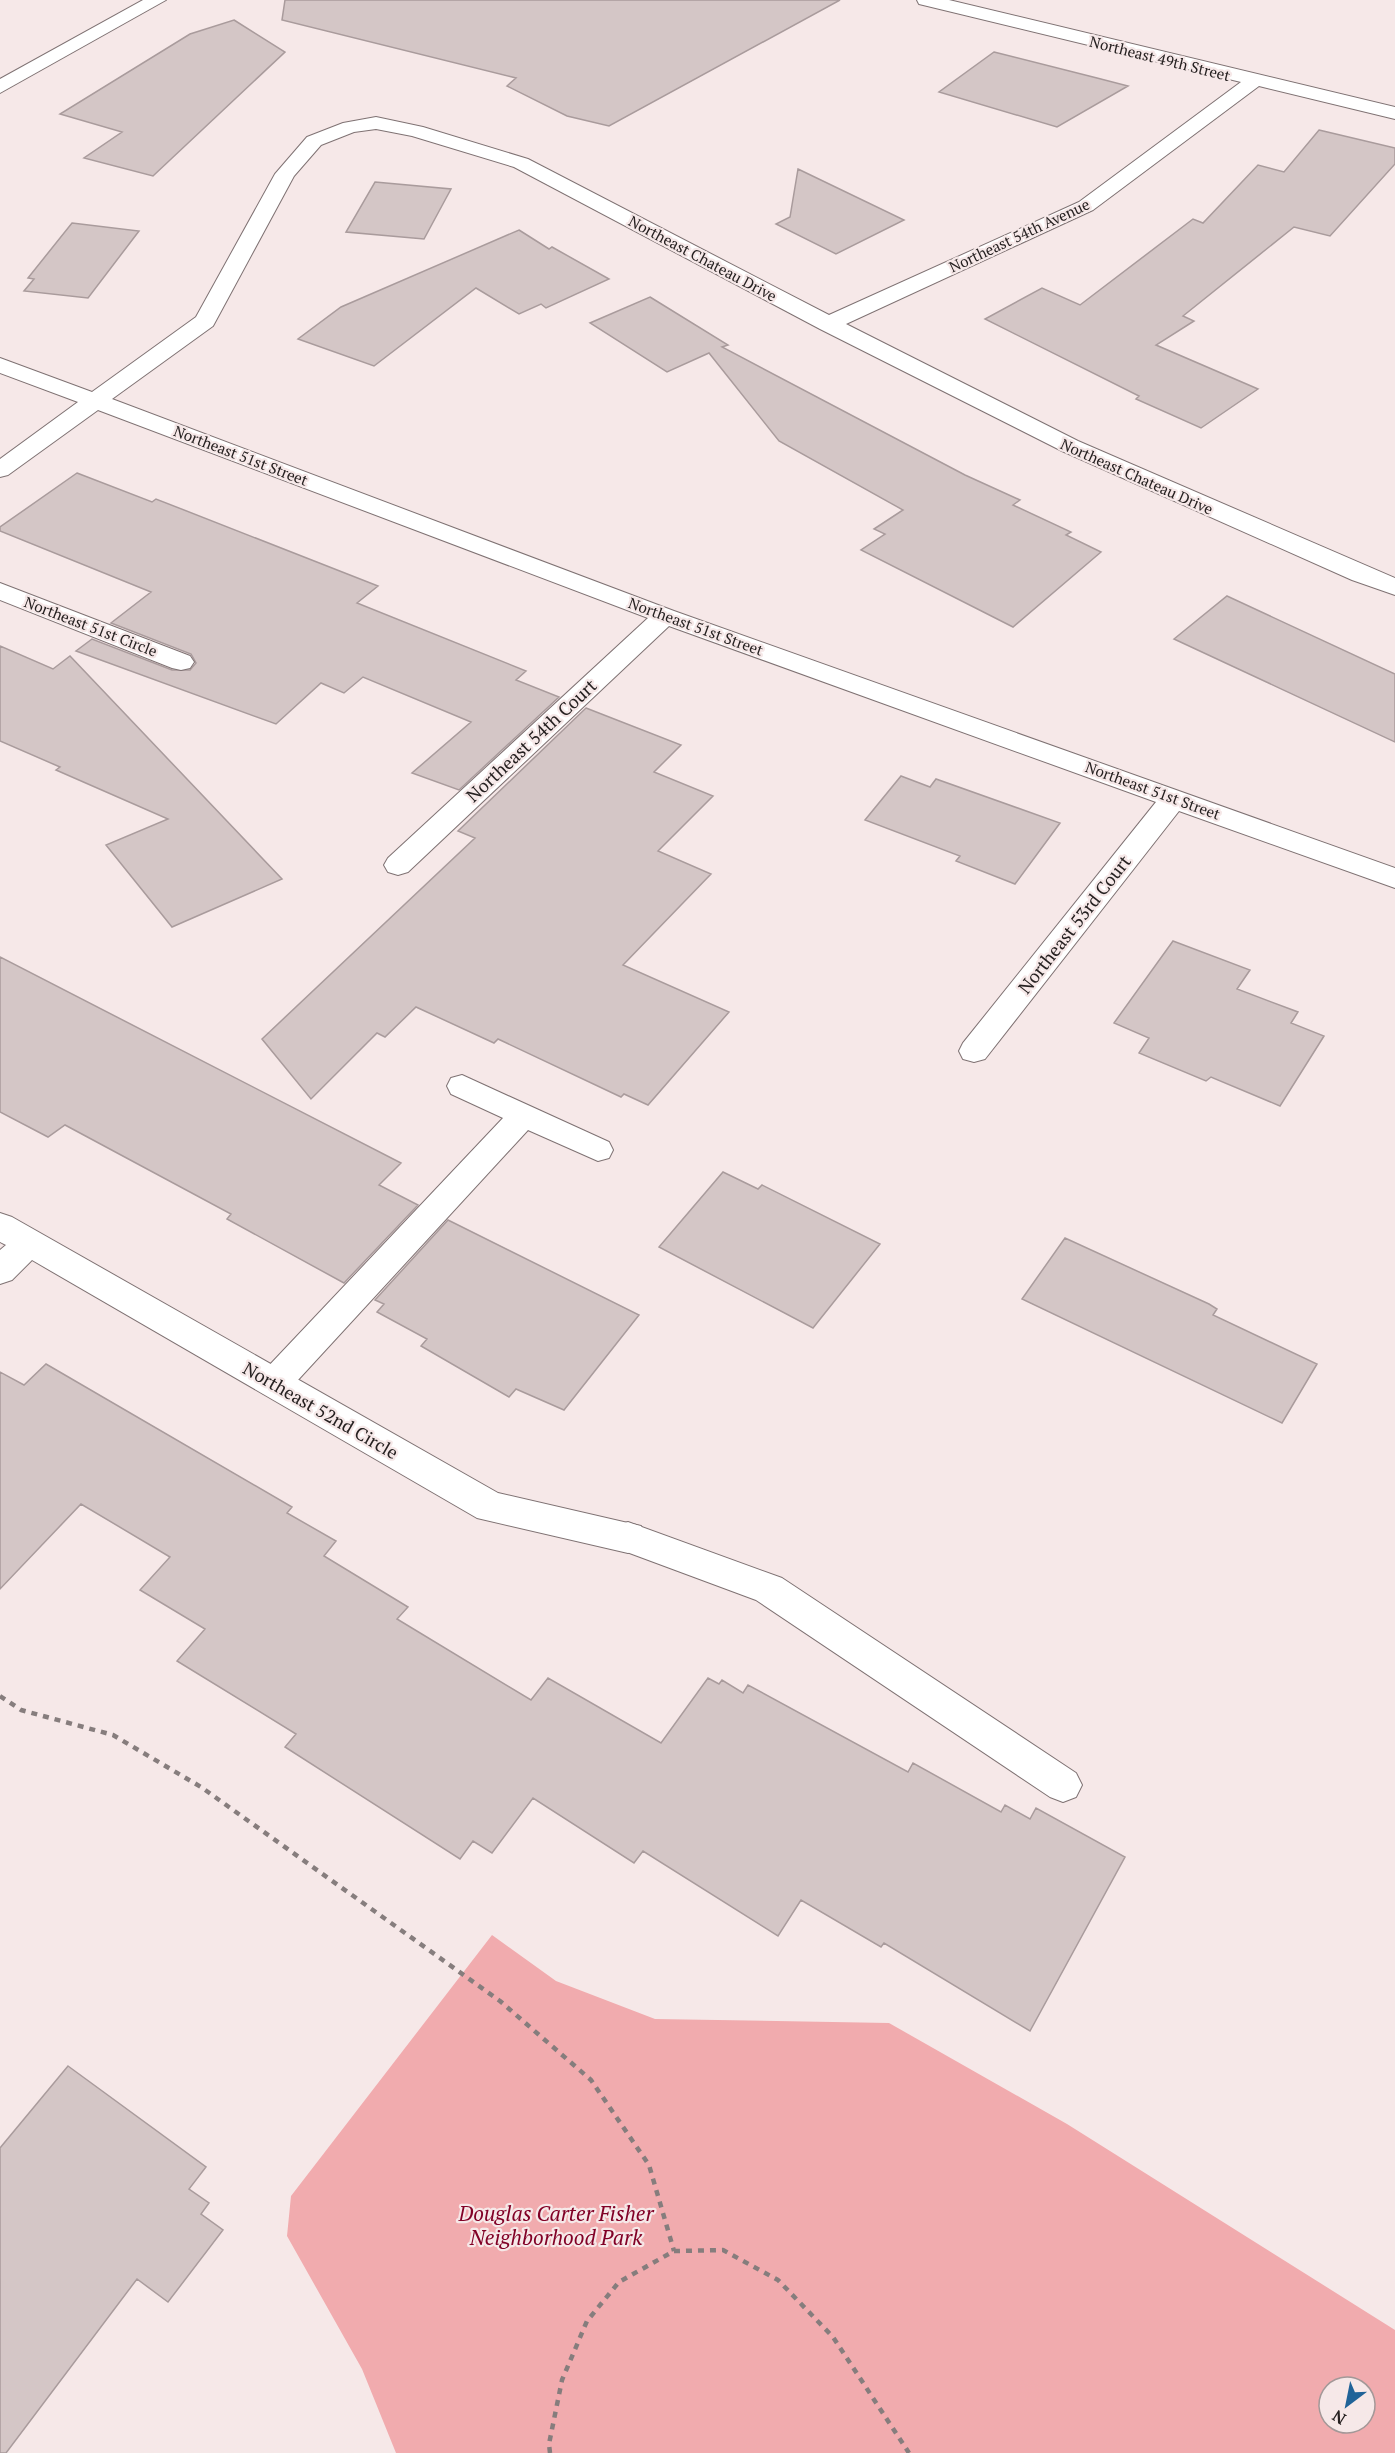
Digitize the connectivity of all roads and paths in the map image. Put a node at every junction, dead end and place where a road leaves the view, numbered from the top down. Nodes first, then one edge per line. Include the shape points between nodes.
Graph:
1 (157, 0) edge
2 (926, 0) edge
3 (1254, 81) junction
4 (0, 87) edge
5 (1395, 113) edge
6 (828, 324) junction
7 (0, 365) edge
8 (95, 399) junction
9 (0, 470) edge
10 (1395, 587) edge
11 (0, 591) edge
12 (665, 616) junction
13 (181, 662) dead end
14 (1175, 797) junction
15 (398, 865) dead end
16 (1395, 878) edge
17 (974, 1051) dead end
18 (462, 1086) dead end
19 (524, 1115) junction
20 (598, 1150) dead end
21 (0, 1226) edge
22 (29, 1243) junction
23 (0, 1270) edge
24 (274, 1383) junction
25 (628, 1537) joint
26 (0, 1696) edge
27 (1063, 1785) dead end
28 (674, 2250) junction
29 (550, 2453) edge
30 (909, 2453) edge

1 - 4 street
2 - 3 street, Northeast 49th Street
3 - 5 street, Northeast 49th Street
3 - 6 street, Northeast 54th Avenue via 1086,206
6 - 8 street, Northeast Chateau Drive via 522,163 416,130 376,123 350,127 314,141 285,174 204,321
6 - 10 street, Northeast Chateau Drive via 1070,446
7 - 8 street, Northeast 51st Street
8 - 9 street, Northeast Chateau Drive
8 - 12 street, Northeast 51st Street
11 - 13 street, Northeast 51st Circle
12 - 14 street, Northeast 51st Street
12 - 15 street, Northeast 54th Court
14 - 16 street, Northeast 51st Street
14 - 17 street, Northeast 53rd Court
18 - 19 lane
19 - 20 lane
19 - 24 lane
21 - 22 street, Northeast 52nd Circle
22 - 23 street
22 - 24 street, Northeast 52nd Circle
24 - 25 street, Northeast 52nd Circle via 490,1507
25 - 27 lane via 769,1589
26 - 28 path via 21,1710 113,1735 201,1787 500,2001 591,2080 649,2164
28 - 29 path via 619,2282 587,2321 562,2380
28 - 30 path via 723,2250 778,2280 833,2337

